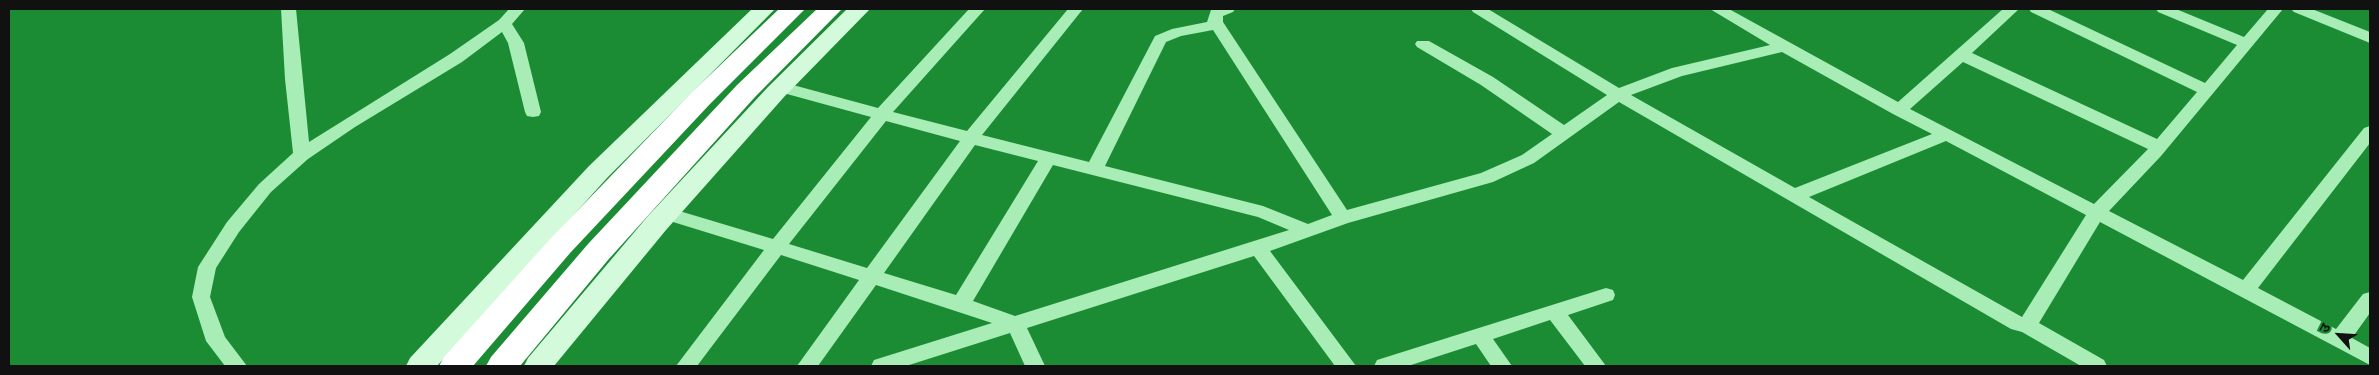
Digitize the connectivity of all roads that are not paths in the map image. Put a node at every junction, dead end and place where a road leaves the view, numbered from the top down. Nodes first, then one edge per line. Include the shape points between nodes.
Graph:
1 (288, 9) edge
2 (517, 9) edge
3 (764, 9) edge
4 (793, 9) edge
5 (830, 9) edge
6 (859, 9) edge
7 (977, 9) edge
8 (1076, 9) edge
9 (1228, 9) edge
10 (1478, 9) edge
11 (1718, 9) edge
12 (2012, 9) edge
13 (2036, 9) edge
14 (2163, 9) edge
15 (2276, 9) edge
16 (2299, 9) edge
17 (504, 23) junction
18 (1217, 25) junction
19 (2370, 38) edge
20 (2246, 43) junction
21 (1423, 44) dead end
22 (1785, 46) junction
23 (1962, 56) junction
24 (782, 87) junction
25 (2207, 90) junction
26 (1618, 95) junction
27 (1899, 110) junction
28 (533, 112) dead end
29 (882, 114) junction
30 (1563, 133) junction
31 (2370, 133) edge
32 (1946, 135) junction
33 (971, 138) junction
34 (2159, 147) junction
35 (302, 154) junction
36 (1049, 158) junction
37 (1094, 170) junction
38 (1794, 196) junction
39 (2097, 212) junction
40 (666, 213) junction
41 (1343, 218) junction
42 (1308, 231) junction
43 (776, 248) junction
44 (1258, 248) junction
45 (870, 276) junction
46 (2246, 290) junction
47 (1606, 295) dead end
48 (2370, 299) edge
49 (961, 304) junction
50 (1554, 311) junction
51 (1015, 324) junction
52 (2027, 326) junction
53 (1480, 335) junction
54 (2338, 340) junction
55 (2370, 357) edge
56 (236, 366) edge
57 (420, 366) edge
58 (455, 366) edge
59 (502, 366) edge
60 (538, 366) edge
61 (686, 366) edge
62 (807, 366) edge
63 (881, 366) edge
64 (1035, 366) edge
65 (1346, 366) edge
66 (1384, 366) edge
67 (1502, 366) edge
68 (1596, 366) edge
69 (2097, 366) edge

1 - 35 street
2 - 17 street
3 - 57 main road via 598,172
4 - 58 highway via 701,98 561,245
5 - 59 highway via 746,91 605,244
6 - 24 main road
7 - 29 street
8 - 33 street
9 - 18 street via 1216,14
10 - 26 street
11 - 22 street
12 - 23 street
13 - 25 street
14 - 20 street
15 - 20 street
16 - 19 street
17 - 28 street via 516,43
17 - 35 street via 456,58
18 - 37 street via 1177,32 1160,39
18 - 41 street
20 - 25 street
21 - 30 street via 1486,81
22 - 26 street via 1678,72
22 - 27 street
23 - 27 street
23 - 34 street
24 - 29 street
24 - 40 main road
25 - 34 street
26 - 30 street
26 - 38 street
27 - 32 street
29 - 33 street
29 - 43 street
30 - 41 street via 1502,172
31 - 46 street
32 - 38 street
32 - 39 street
33 - 36 street
33 - 45 street
34 - 39 street
35 - 56 street via 265,188 207,267 201,297 216,341
36 - 37 street
36 - 49 street
37 - 42 street via 1263,212
38 - 52 street via 2018,324
39 - 46 street
39 - 52 street
40 - 43 street
40 - 60 main road
41 - 42 street
42 - 44 street
43 - 45 street
43 - 61 street
44 - 51 street
44 - 65 street
45 - 49 street
45 - 62 street
46 - 54 street
47 - 50 street
48 - 54 street
49 - 51 street
50 - 53 street
50 - 68 street
51 - 63 street
51 - 64 street
52 - 69 street
53 - 66 street
53 - 67 street
54 - 55 street

